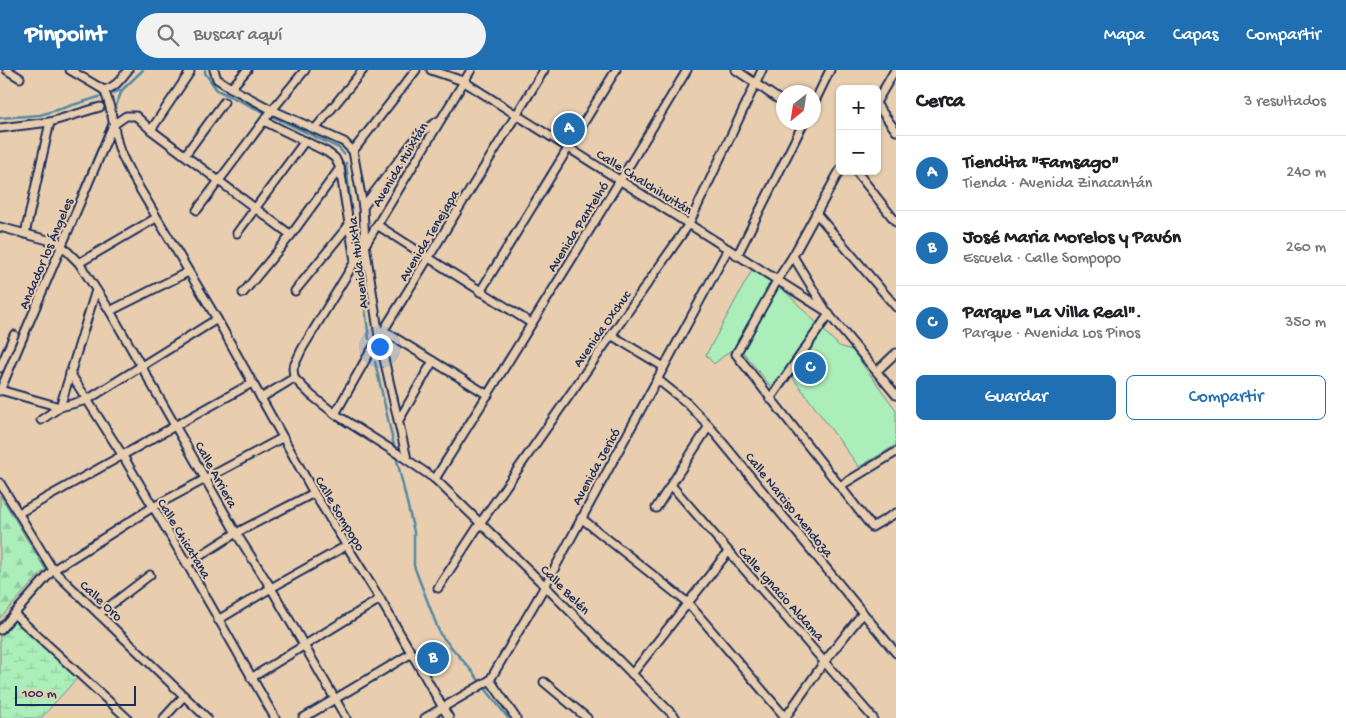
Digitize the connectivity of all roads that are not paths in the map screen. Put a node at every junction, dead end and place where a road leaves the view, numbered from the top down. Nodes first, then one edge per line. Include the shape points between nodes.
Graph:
1 (7, 70) edge
2 (70, 70) edge
3 (128, 70) edge
4 (214, 70) edge
5 (247, 70) edge
6 (305, 70) edge
7 (363, 70) edge
8 (416, 70) edge
9 (430, 70) edge
10 (471, 70) edge
11 (544, 70) edge
12 (616, 70) edge
13 (687, 70) edge
14 (736, 70) edge
15 (762, 70) edge
16 (830, 70) edge
17 (895, 70) edge
18 (190, 72) dead end
19 (20, 78) dead end
20 (464, 81) junction
21 (755, 83) junction
22 (231, 88) junction
23 (821, 89) edge
24 (105, 91) junction
25 (881, 94) edge
26 (776, 97) edge
27 (224, 102) dead end
28 (100, 107) dead end
29 (881, 110) edge
30 (271, 111) junction
31 (516, 114) junction
32 (265, 120) junction
33 (441, 120) junction
34 (50, 122) junction
35 (113, 125) junction
36 (0, 128) edge
37 (315, 129) junction
38 (151, 130) junction
39 (800, 130) edge
40 (896, 131) edge
41 (304, 141) junction
42 (568, 147) junction
43 (353, 151) junction
44 (185, 155) junction
45 (340, 168) junction
46 (837, 175) edge
47 (859, 175) edge
48 (621, 180) junction
49 (220, 181) junction
50 (363, 207) junction
51 (255, 208) junction
52 (197, 210) dead end
53 (816, 213) junction
54 (156, 218) junction
55 (896, 222) edge
56 (689, 224) junction
57 (349, 225) junction
58 (378, 225) junction
59 (0, 227) edge
60 (237, 233) dead end
61 (25, 234) junction
62 (290, 235) junction
63 (61, 244) junction
64 (365, 244) junction
65 (728, 249) junction
66 (737, 256) junction
67 (793, 256) junction
68 (429, 259) junction
69 (355, 261) junction
70 (79, 263) junction
71 (188, 272) junction
72 (778, 280) junction
73 (96, 290) junction
74 (295, 291) dead end
75 (480, 292) junction
76 (243, 293) dead end
77 (896, 308) edge
78 (110, 311) junction
79 (828, 312) junction
80 (217, 319) junction
81 (531, 323) junction
82 (14, 334) dead end
83 (382, 334) junction
84 (611, 335) junction
85 (896, 353) edge
86 (433, 361) junction
87 (140, 366) junction
88 (664, 367) junction
89 (0, 368) edge
90 (876, 371) junction
91 (70, 373) junction
92 (294, 378) junction
93 (657, 379) junction
94 (252, 383) junction
95 (0, 390) edge
96 (488, 395) junction
97 (896, 395) edge
98 (261, 398) junction
99 (770, 398) junction
100 (87, 400) junction
101 (60, 407) junction
102 (334, 414) junction
103 (41, 420) dead end
104 (399, 420) junction
105 (175, 425) junction
106 (710, 426) junction
107 (282, 438) junction
108 (896, 452) edge
109 (123, 456) junction
110 (405, 458) junction
111 (206, 479) junction
112 (435, 479) junction
113 (0, 483) edge
114 (671, 485) junction
115 (840, 486) junction
116 (314, 493) junction
117 (153, 508) junction
118 (656, 508) dead end
119 (19, 513) junction
120 (896, 513) edge
121 (581, 518) junction
122 (480, 522) junction
123 (236, 533) junction
124 (346, 546) junction
125 (728, 552) junction
126 (188, 564) junction
127 (53, 570) junction
128 (150, 575) dead end
129 (545, 586) junction
130 (271, 588) junction
131 (438, 588) dead end
132 (380, 599) junction
133 (688, 603) junction
134 (863, 612) junction
135 (14, 614) junction
136 (99, 614) junction
137 (218, 620) junction
138 (0, 630) edge
139 (304, 645) junction
140 (412, 653) junction
141 (896, 653) edge
142 (825, 661) junction
143 (632, 674) junction
144 (251, 678) junction
145 (488, 681) junction
146 (544, 682) dead end
147 (184, 696) junction
148 (335, 699) junction
149 (443, 708) junction
150 (582, 717) edge
151 (127, 718) edge
152 (164, 718) edge
153 (207, 718) edge
154 (275, 718) edge
155 (303, 718) edge
156 (346, 718) edge
157 (425, 718) edge
158 (449, 718) edge
159 (516, 718) edge
160 (676, 718) edge
161 (786, 718) edge
162 (873, 718) edge

1 - 19 street
2 - 24 street
3 - 24 street via 121,80
4 - 22 street via 217,78
5 - 22 street
6 - 30 street
7 - 37 street
8 - 43 street
9 - 20 street, Calle Chalchihuitán
10 - 20 street, Avenida Huixtán
11 - 31 street, Avenida Tenejapa
12 - 42 street
13 - 48 street, Avenida Pantelhó
14 - 21 street
15 - 21 street, Avenida Oxchuc
16 - 23 street
17 - 25 street
18 - 38 street
20 - 31 street, Calle Chalchihuitán
20 - 33 street, Avenida Huixtán
21 - 26 street
21 - 56 street, Avenida Oxchuc
22 - 30 street
24 - 35 street via 113,114
27 - 44 street
28 - 34 street
29 - 40 street
30 - 32 street
30 - 37 street
31 - 42 street, Calle Chalchihuitán
31 - 68 street, Avenida Tenejapa
32 - 41 street
32 - 49 street
33 - 50 street via 419,134
33 - 58 street, Avenida Huixtán
34 - 36 street
34 - 61 street
35 - 38 street via 126,116 136,116
35 - 54 street, Calle Sompopo via 119,149
35 - 63 street, Andador los Ángeles
37 - 43 street via 344,142
38 - 44 street
39 - 66 street
41 - 45 street via 335,158
41 - 51 street
42 - 48 street, Calle Chalchihuitán
42 - 75 street
43 - 50 street, Avenida Huixtla
44 - 49 street
45 - 57 street
45 - 62 street
46 - 53 street
47 - 55 street
48 - 56 street, Calle Chalchihuitán
48 - 81 street, Avenida Pantelhó
49 - 51 street
49 - 52 street
50 - 64 street, Avenida Huixtla
51 - 60 street
51 - 62 street
53 - 67 street
53 - 77 street
54 - 70 street
54 - 71 street, Calle Sompopo
56 - 65 street, Calle Chalchihuitán
56 - 84 street, Avenida Oxchuc
57 - 69 street
57 - 74 street
58 - 64 street, Avenida Huixtán
58 - 68 street
59 - 61 street
61 - 63 street
62 - 76 street
63 - 70 street, Calle Arriera
63 - 95 street, Andador los Ángeles
64 - 69 street, Avenida Huixtán
64 - 83 street, Avenida Huixtla
65 - 66 street, Calle Chalchihuitán
65 - 88 street, Avenida Jericó
66 - 72 street, Calle Chalchihuitán
67 - 72 street
67 - 79 street
68 - 75 street
68 - 83 street, Avenida Tenejapa
69 - 92 street, Avenida Huixtán via 302,349 293,368
70 - 73 street, Calle Arriera
71 - 78 street
71 - 80 street, Calle Sompopo
72 - 79 street, Calle Chalchihuitán
72 - 99 street via 736,354
73 - 78 street, Calle Arriera
73 - 91 street
75 - 81 street
78 - 87 street, Calle Arriera
79 - 90 street
79 - 99 street
80 - 87 street
80 - 94 street, Calle Sompopo
81 - 96 street, Avenida Pantelhó
82 - 89 street
83 - 86 street
83 - 102 street, Avenida Tenejapa
83 - 104 street, Avenida Huixtla
84 - 88 street
84 - 122 street, Avenida Oxchuc
85 - 90 street
86 - 96 street
86 - 104 street
87 - 100 street
87 - 105 street, Calle Arriera
88 - 93 street, Avenida Jericó
90 - 97 street
91 - 100 street, Calle Chicatana
91 - 101 street
92 - 98 street
92 - 102 street, Calle Belén
93 - 106 street, Calle Narciso Mendoza
93 - 121 street, Avenida Jericó
94 - 98 street, Calle Sompopo
94 - 105 street
95 - 101 street
96 - 112 street, Avenida Pantelhó
98 - 107 street, Calle Sompopo
99 - 115 street
100 - 101 street
100 - 109 street, Calle Chicatana
101 - 103 street
102 - 110 street, Calle Belén
104 - 110 street, Avenida Huixtla
105 - 109 street
105 - 111 street, Calle Arriera
106 - 114 street
106 - 134 street, Calle Narciso Mendoza
107 - 111 street
107 - 116 street, Calle Sompopo
108 - 115 street
109 - 117 street, Calle Chicatana
109 - 119 street
110 - 112 street, Calle Belén
111 - 117 street
111 - 123 street, Calle Arriera
112 - 122 street, Calle Belén
113 - 119 street, Calle Oro
114 - 118 street
114 - 125 street, Calle Ignacio Aldama
115 - 120 street via 872,527
116 - 123 street
116 - 124 street, Calle Sompopo
117 - 126 street, Calle Chicatana
117 - 127 street
119 - 127 street, Calle Oro
121 - 129 street, Avenida Jericó
121 - 133 street
122 - 129 street, Calle Belén
122 - 131 street, Avenida Oxchuc
123 - 126 street
123 - 130 street, Calle Arriera
124 - 130 street
124 - 132 street, Calle Sompopo
125 - 133 street
125 - 142 street, Calle Ignacio Aldama
126 - 137 street, Calle Chicatana
127 - 135 street
127 - 136 street, Calle Oro
128 - 136 street
129 - 143 street, Calle Belén
129 - 145 street, Avenida Jericó
130 - 137 street
130 - 139 street, Calle Arriera
132 - 139 street
132 - 140 street, Calle Sompopo
133 - 143 street
133 - 161 street
134 - 141 street, Calle Narciso Mendoza
134 - 142 street
135 - 138 street
135 - 151 street
136 - 147 street, Calle Oro
137 - 144 street, Calle Chicatana
139 - 144 street
139 - 148 street, Calle Arriera
140 - 148 street
140 - 149 street, Calle Sompopo
142 - 161 street
142 - 162 street, Calle Ignacio Aldama
143 - 160 street, Calle Belén
144 - 154 street, Calle Chicatana
145 - 149 street, Avenida Jericó
145 - 159 street
146 - 150 street
147 - 152 street
147 - 153 street, Calle Oro
148 - 155 street
148 - 156 street, Calle Arriera
149 - 157 street, Avenida Jericó
149 - 158 street, Calle Sompopo

